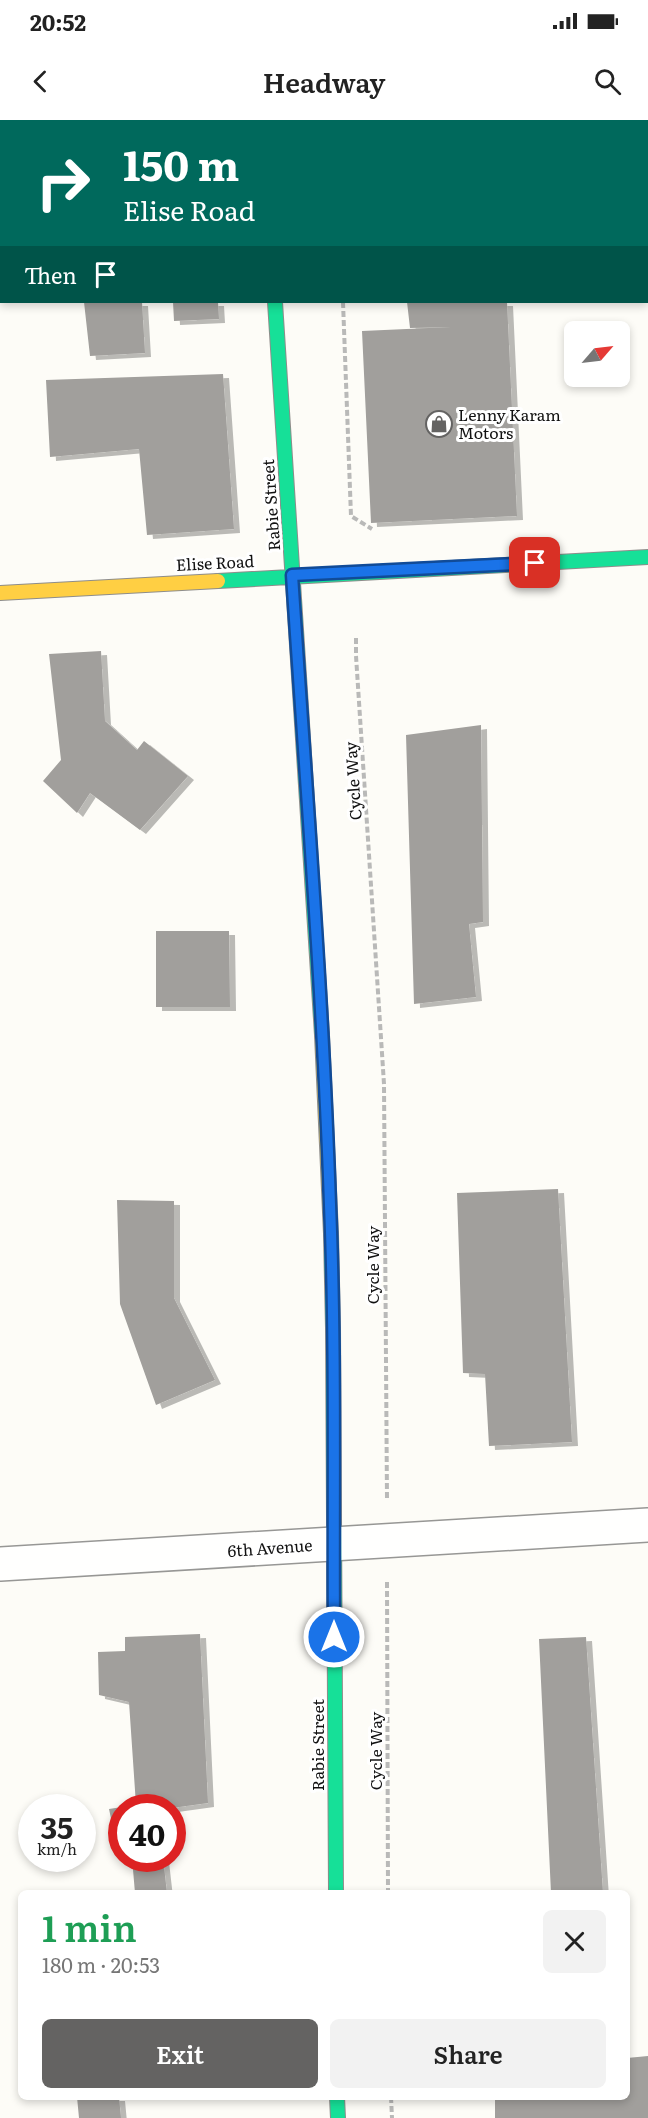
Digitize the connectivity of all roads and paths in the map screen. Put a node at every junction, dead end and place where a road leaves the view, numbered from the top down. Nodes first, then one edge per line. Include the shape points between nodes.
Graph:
1 (275, 303) edge
2 (343, 303) edge
3 (351, 516) dead end
4 (648, 557) edge
5 (292, 575) junction
6 (0, 593) edge
7 (356, 638) dead end
8 (648, 1525) edge
9 (387, 1541) junction
10 (333, 1544) junction
11 (0, 1564) edge
12 (336, 1890) edge
13 (388, 1890) edge
14 (338, 2100) edge
15 (391, 2100) edge
16 (338, 2118) edge
17 (392, 2118) edge

1 - 5 street, Rabie Street
2 - 3 path
4 - 5 street, Elise Road
5 - 6 street, Elise Road
5 - 10 street, Rabie Street via 330,1203
7 - 9 path, Cycle Way via 384,1084
8 - 9 street, 6th Avenue
9 - 10 street, 6th Avenue
9 - 13 path, Cycle Way
10 - 11 street, 6th Avenue
10 - 12 street, Rabie Street
14 - 16 street
15 - 17 path

